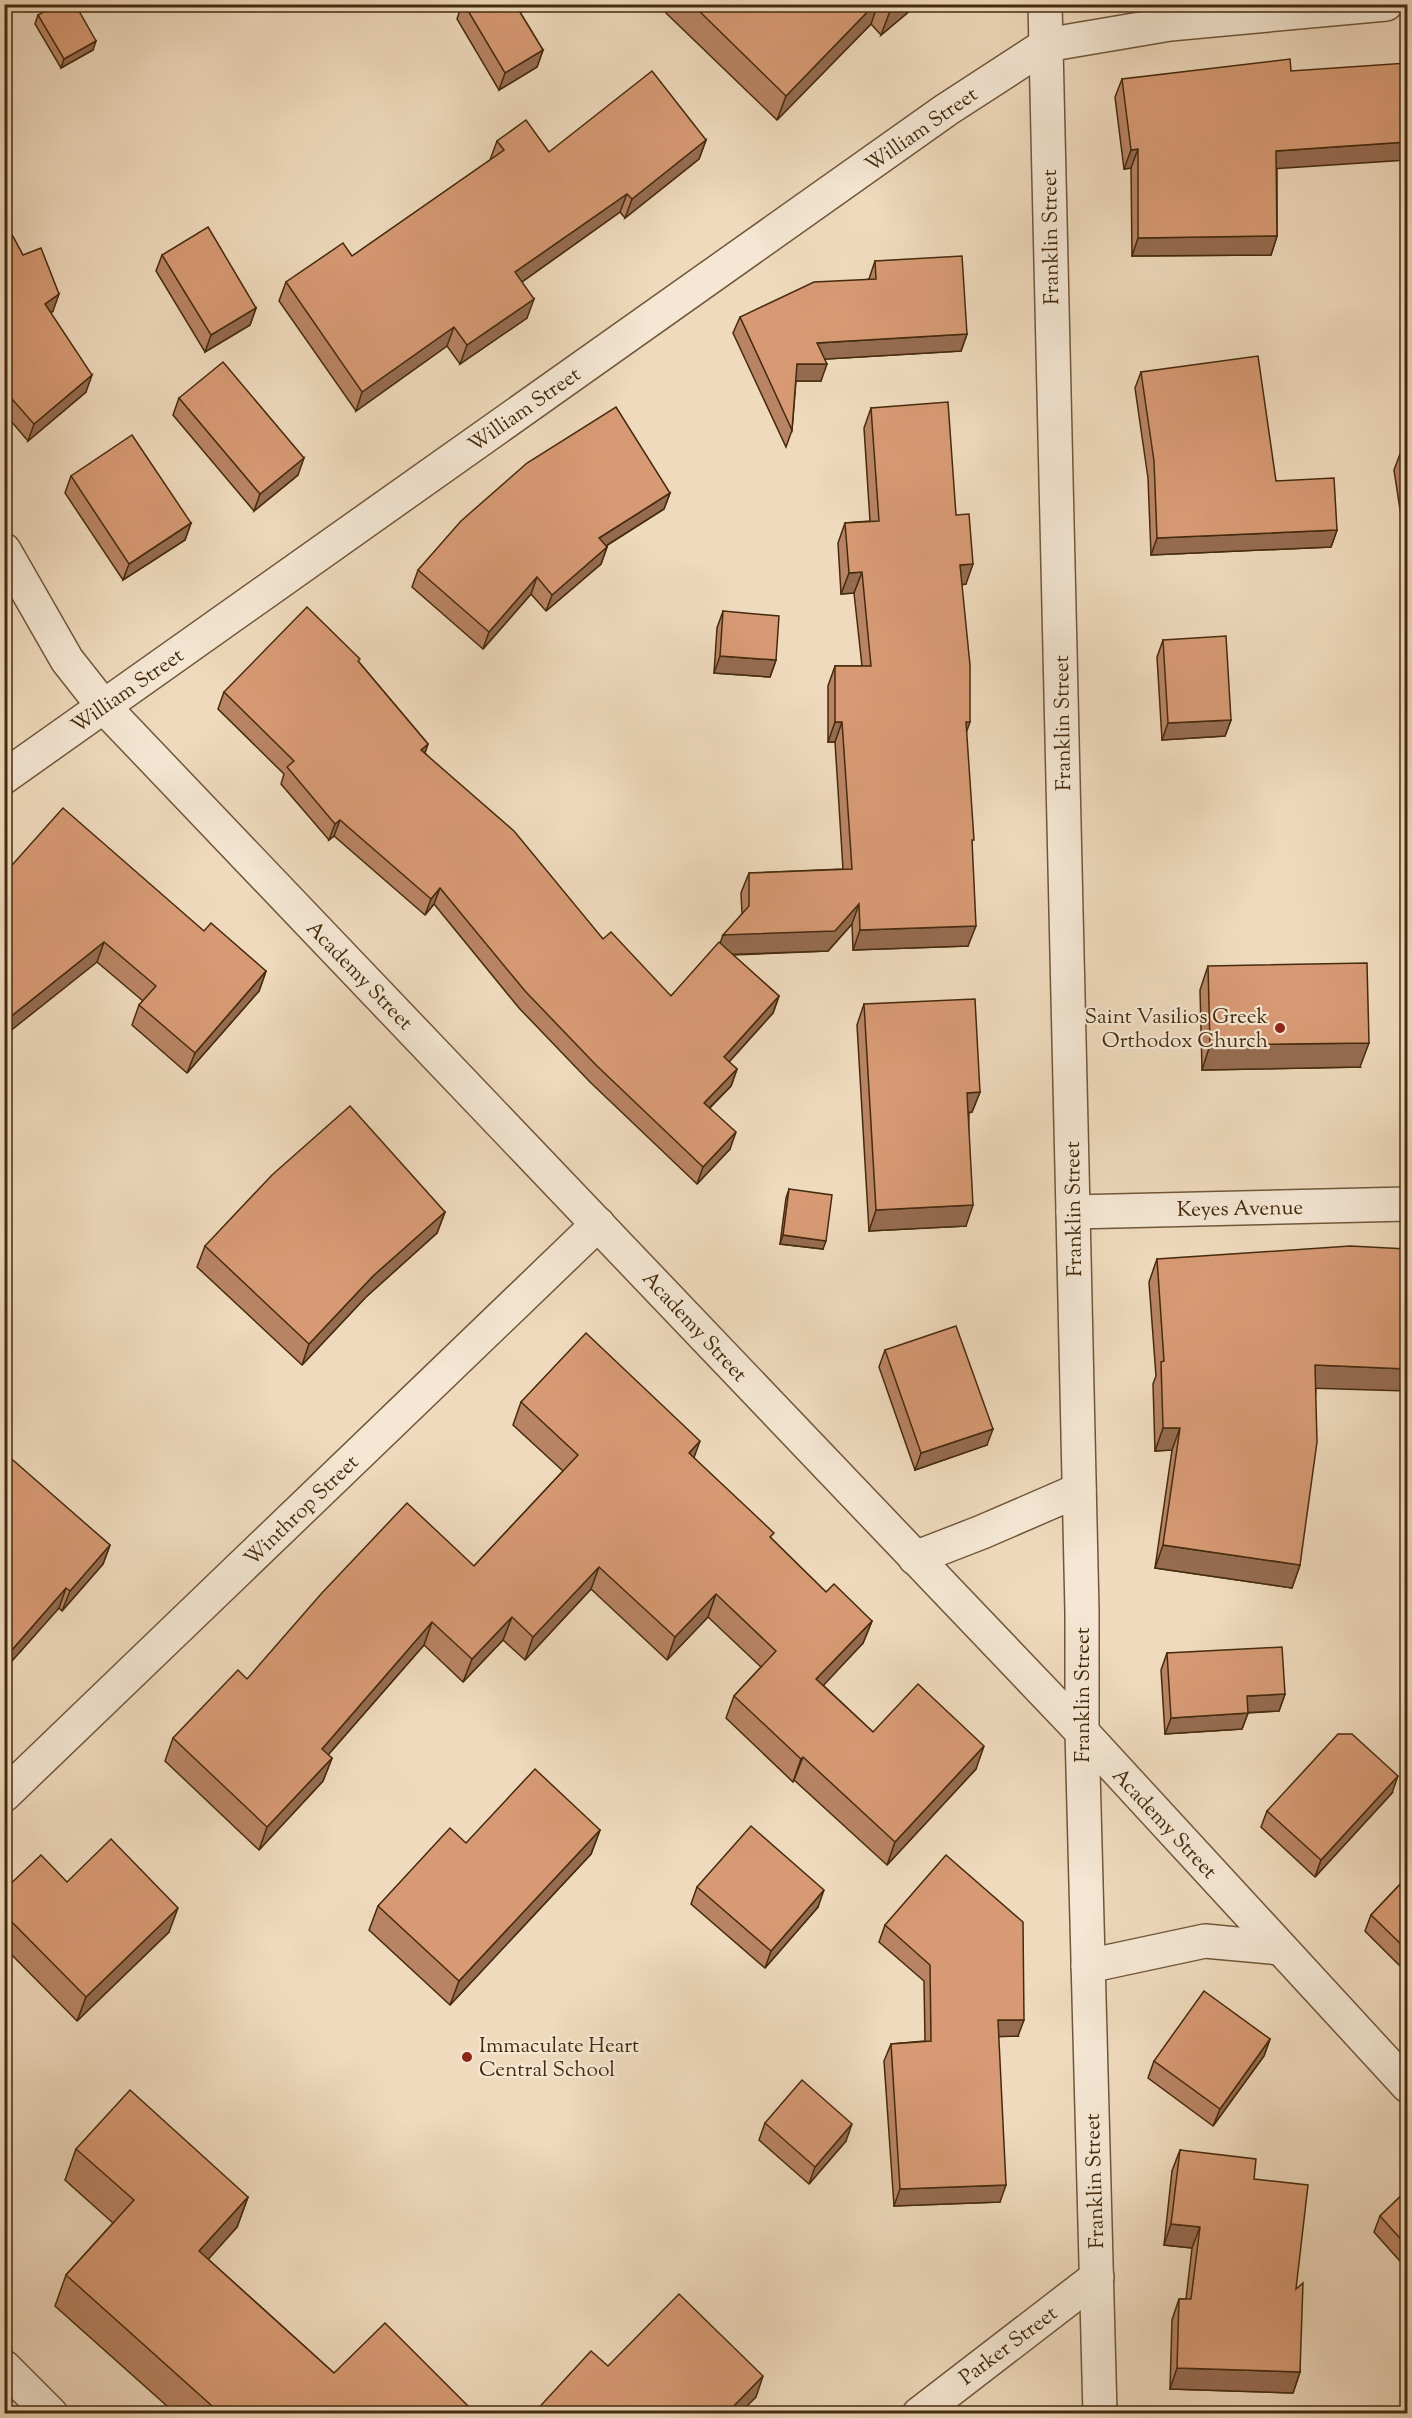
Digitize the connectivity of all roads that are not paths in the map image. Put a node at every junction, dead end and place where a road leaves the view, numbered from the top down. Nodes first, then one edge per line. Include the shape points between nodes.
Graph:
1 (1045, 4) edge
2 (1386, 4) edge
3 (1046, 45) junction
4 (4, 550) edge
5 (104, 707) junction
6 (4, 777) edge
7 (1407, 1204) edge
8 (1073, 1212) junction
9 (598, 1224) junction
10 (1079, 1490) junction
11 (915, 1558) junction
12 (1082, 1732) junction
13 (4, 1795) edge
14 (1280, 1948) junction
15 (1088, 1966) junction
16 (1407, 2086) edge
17 (1097, 2277) junction
18 (4, 2367) edge
19 (51, 2414) edge
20 (919, 2414) edge
21 (1100, 2414) edge

1 - 3 street, Franklin Street
2 - 3 street via 1170,24
3 - 5 street, William Street via 946,110
3 - 8 street, Franklin Street
4 - 5 street, Academy Street via 67,660
5 - 6 street, William Street
5 - 9 street, Academy Street
7 - 8 street, Keyes Avenue
8 - 10 street, Franklin Street
9 - 11 street, Academy Street
9 - 13 street, Winthrop Street
10 - 11 street
10 - 12 street, Franklin Street
11 - 12 street, Academy Street
12 - 14 street, Academy Street
12 - 15 street, Franklin Street
14 - 15 street via 1205,1941
14 - 16 street, Academy Street
15 - 17 street, Franklin Street
17 - 20 street, Parker Street
17 - 21 street, Franklin Street
18 - 19 street

